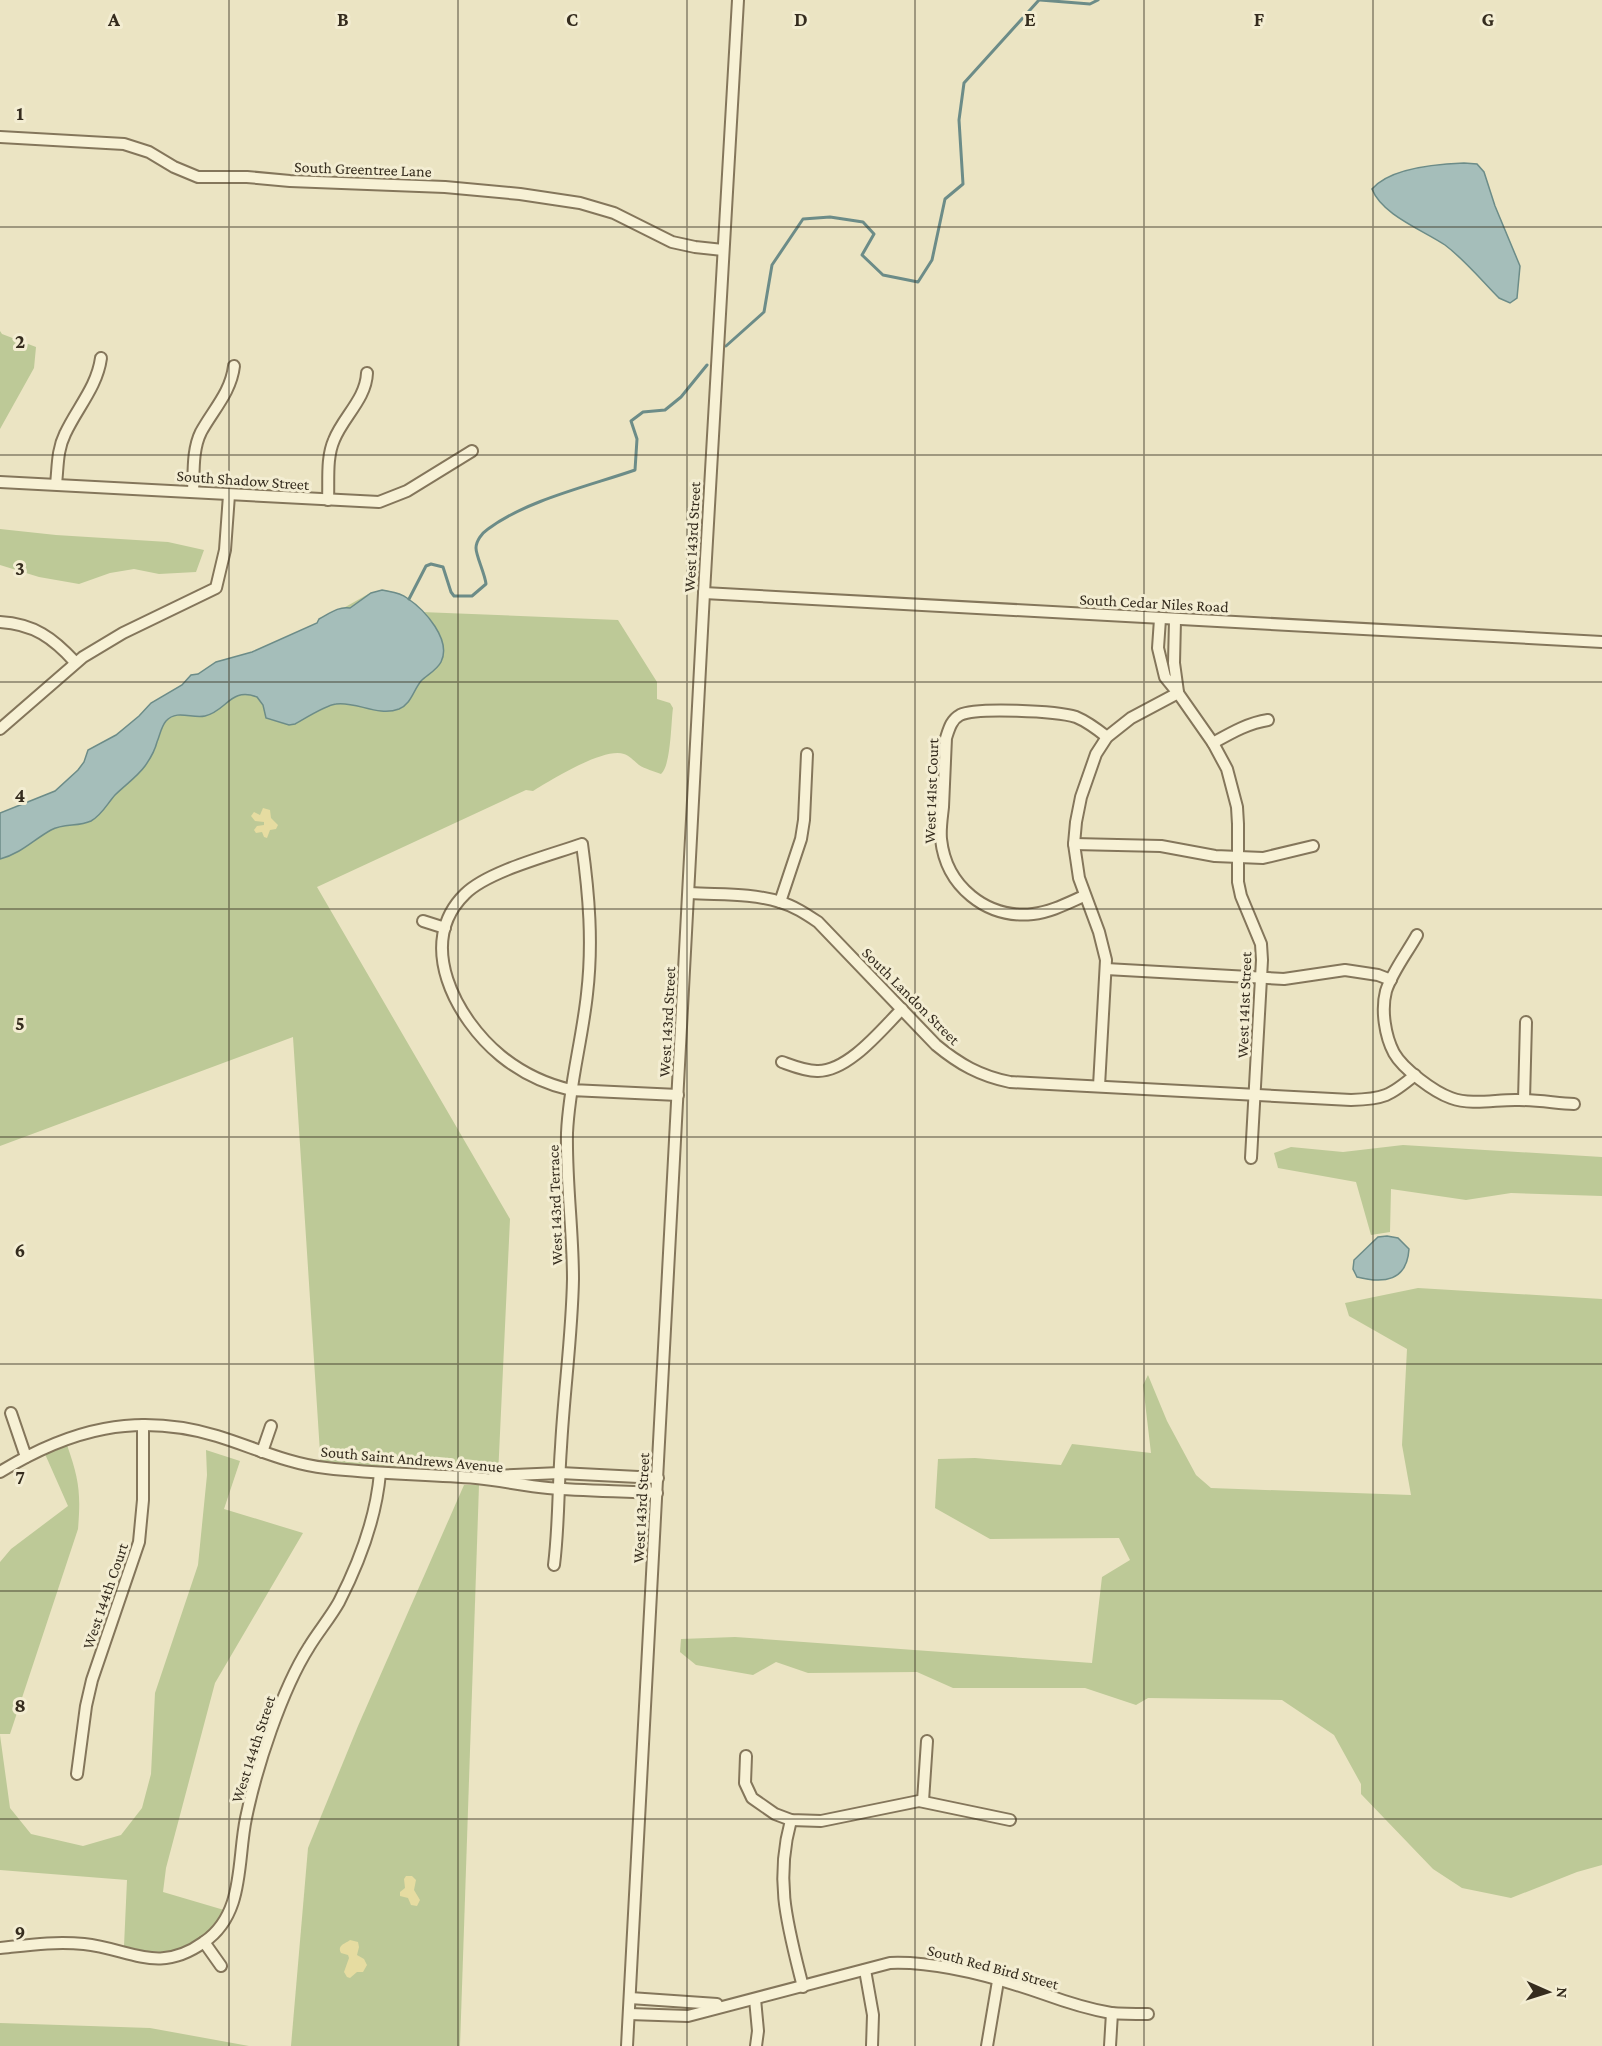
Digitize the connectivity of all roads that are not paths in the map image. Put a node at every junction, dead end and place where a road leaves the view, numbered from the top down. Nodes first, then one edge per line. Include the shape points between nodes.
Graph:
1 (738, 0) edge
2 (0, 136) edge
3 (723, 250) junction
4 (100, 358) dead end
5 (234, 366) dead end
6 (367, 373) dead end
7 (472, 451) dead end
8 (0, 482) edge
9 (56, 484) junction
10 (193, 492) junction
11 (228, 495) junction
12 (328, 500) junction
13 (704, 593) junction
14 (1160, 619) junction
15 (1175, 620) junction
16 (0, 622) edge
17 (1602, 642) edge
18 (75, 662) junction
19 (1178, 693) junction
20 (1268, 720) dead end
21 (0, 729) edge
22 (1107, 736) junction
23 (1213, 743) junction
24 (807, 754) dead end
25 (1074, 844) junction
26 (1313, 846) dead end
27 (1237, 858) junction
28 (690, 893) junction
29 (1084, 896) junction
30 (780, 902) junction
31 (423, 921) dead end
32 (445, 928) junction
33 (1417, 935) dead end
34 (1106, 969) junction
35 (1262, 978) junction
36 (1391, 980) junction
37 (902, 1009) junction
38 (1526, 1022) dead end
39 (782, 1062) dead end
40 (1415, 1075) junction
41 (1099, 1086) junction
42 (571, 1090) junction
43 (678, 1095) junction
44 (1255, 1095) junction
45 (1524, 1100) junction
46 (1574, 1104) dead end
47 (1251, 1158) dead end
48 (11, 1413) dead end
49 (143, 1425) junction
50 (271, 1426) dead end
51 (262, 1452) junction
52 (26, 1457) junction
53 (0, 1472) edge
54 (380, 1473) junction
55 (560, 1473) junction
56 (479, 1478) junction
57 (658, 1478) junction
58 (560, 1489) junction
59 (657, 1493) junction
60 (554, 1565) dead end
61 (927, 1741) dead end
62 (746, 1756) dead end
63 (77, 1774) dead end
64 (923, 1801) junction
65 (791, 1820) junction
66 (1010, 1820) dead end
67 (204, 1942) junction
68 (0, 1948) edge
69 (222, 1966) dead end
70 (865, 1970) junction
71 (998, 1981) junction
72 (804, 1986) junction
73 (630, 1998) junction
74 (755, 1999) junction
75 (727, 2004) junction
76 (1112, 2013) junction
77 (629, 2014) junction
78 (1148, 2014) dead end
79 (627, 2046) edge
80 (756, 2046) edge
81 (872, 2046) edge
82 (987, 2046) edge
83 (1110, 2046) edge

1 - 3 street, West 143rd Street
2 - 3 street, South Greentree Lane via 124,144 198,177 445,187 580,203 614,213 672,242
3 - 13 street, West 143rd Street
4 - 9 street via 94,384 62,440
5 - 10 street via 229,388 199,438
6 - 12 street via 364,390 331,448
7 - 12 street, South Shadow Street via 389,500
8 - 9 street, South Shadow Street
9 - 10 street, South Shadow Street
10 - 11 street, South Shadow Street
11 - 12 street, South Shadow Street
11 - 18 street via 225,550 216,588 110,640
13 - 14 street, South Cedar Niles Road
13 - 28 street, West 143rd Street
14 - 15 street, South Cedar Niles Road
14 - 19 street, West 141st Street via 1160,659 1165,677
15 - 17 street, South Cedar Niles Road
15 - 19 street, West 141st Street
16 - 18 street via 26,625 42,632
18 - 21 street
19 - 22 street
19 - 23 street, West 141st Street
20 - 23 street
22 - 25 street via 1096,754 1081,797
22 - 29 street, West 141st Court via 1073,716 976,710 957,717 946,738 941,837 948,866 963,889 993,910 1020,915 1047,911
23 - 27 street, West 141st Street via 1227,769 1234,797
24 - 30 street via 801,839
25 - 27 street via 1161,846
25 - 29 street
26 - 27 street via 1263,858
27 - 35 street, West 141st Street via 1241,896 1261,944
28 - 30 street, South Landon Street
28 - 43 street, West 143rd Street
29 - 34 street via 1104,946
30 - 37 street, South Landon Street via 818,922
31 - 32 street
32 - 42 street via 441,950 444,972 475,1029 523,1072
32 - 42 street, West 143rd Terrace via 457,902 483,881 582,844 590,908 590,960
33 - 36 street
34 - 35 street
34 - 41 street
35 - 36 street via 1284,979 1345,970
35 - 44 street, West 141st Street
36 - 40 street via 1384,1011 1389,1040 1395,1055
37 - 39 street via 857,1054 835,1068 819,1071
37 - 41 street, South Landon Street via 953,1059 990,1078
38 - 45 street
40 - 44 street, South Landon Street via 1396,1091 1376,1099
40 - 45 street via 1452,1099
41 - 44 street, South Landon Street
42 - 43 street
42 - 55 street, West 143rd Terrace via 567,1153 573,1280
43 - 57 street, West 143rd Street
44 - 47 street, West 141st Street
45 - 46 street
48 - 52 street
49 - 51 street, South Saint Andrews Avenue via 200,1431
49 - 52 street, South Saint Andrews Avenue via 87,1431
49 - 63 street, West 144th Court via 139,1542 92,1680
50 - 51 street
51 - 54 street, South Saint Andrews Avenue via 321,1468
52 - 53 street, South Saint Andrews Avenue
54 - 56 street, South Saint Andrews Avenue
54 - 67 street, West 144th Street via 370,1529 353,1572 300,1664 271,1730 246,1817 237,1895 227,1917
55 - 56 street
55 - 57 street
55 - 58 street, West 143rd Terrace
56 - 58 street, South Saint Andrews Avenue
57 - 59 street, West 143rd Street
58 - 59 street, South Saint Andrews Avenue
58 - 60 street, West 143rd Terrace
59 - 73 street, West 143rd Street
61 - 64 street
62 - 65 street via 745,1783 752,1798
64 - 65 street via 820,1821
64 - 66 street
65 - 72 street via 782,1884 786,1922
67 - 68 street via 167,1959 84,1944 45,1942
67 - 69 street
70 - 71 street, South Red Bird Street via 890,1963 928,1963
70 - 72 street, South Red Bird Street
70 - 81 street via 873,2015
71 - 76 street, South Red Bird Street
71 - 82 street
72 - 74 street, South Red Bird Street
73 - 75 street, South Red Bird Street
73 - 77 street, West 143rd Street
74 - 75 street, South Red Bird Street
74 - 80 street
75 - 77 street, South Red Bird Street via 680,2017
76 - 78 street, South Red Bird Street
76 - 83 street
77 - 79 street, West 143rd Street

